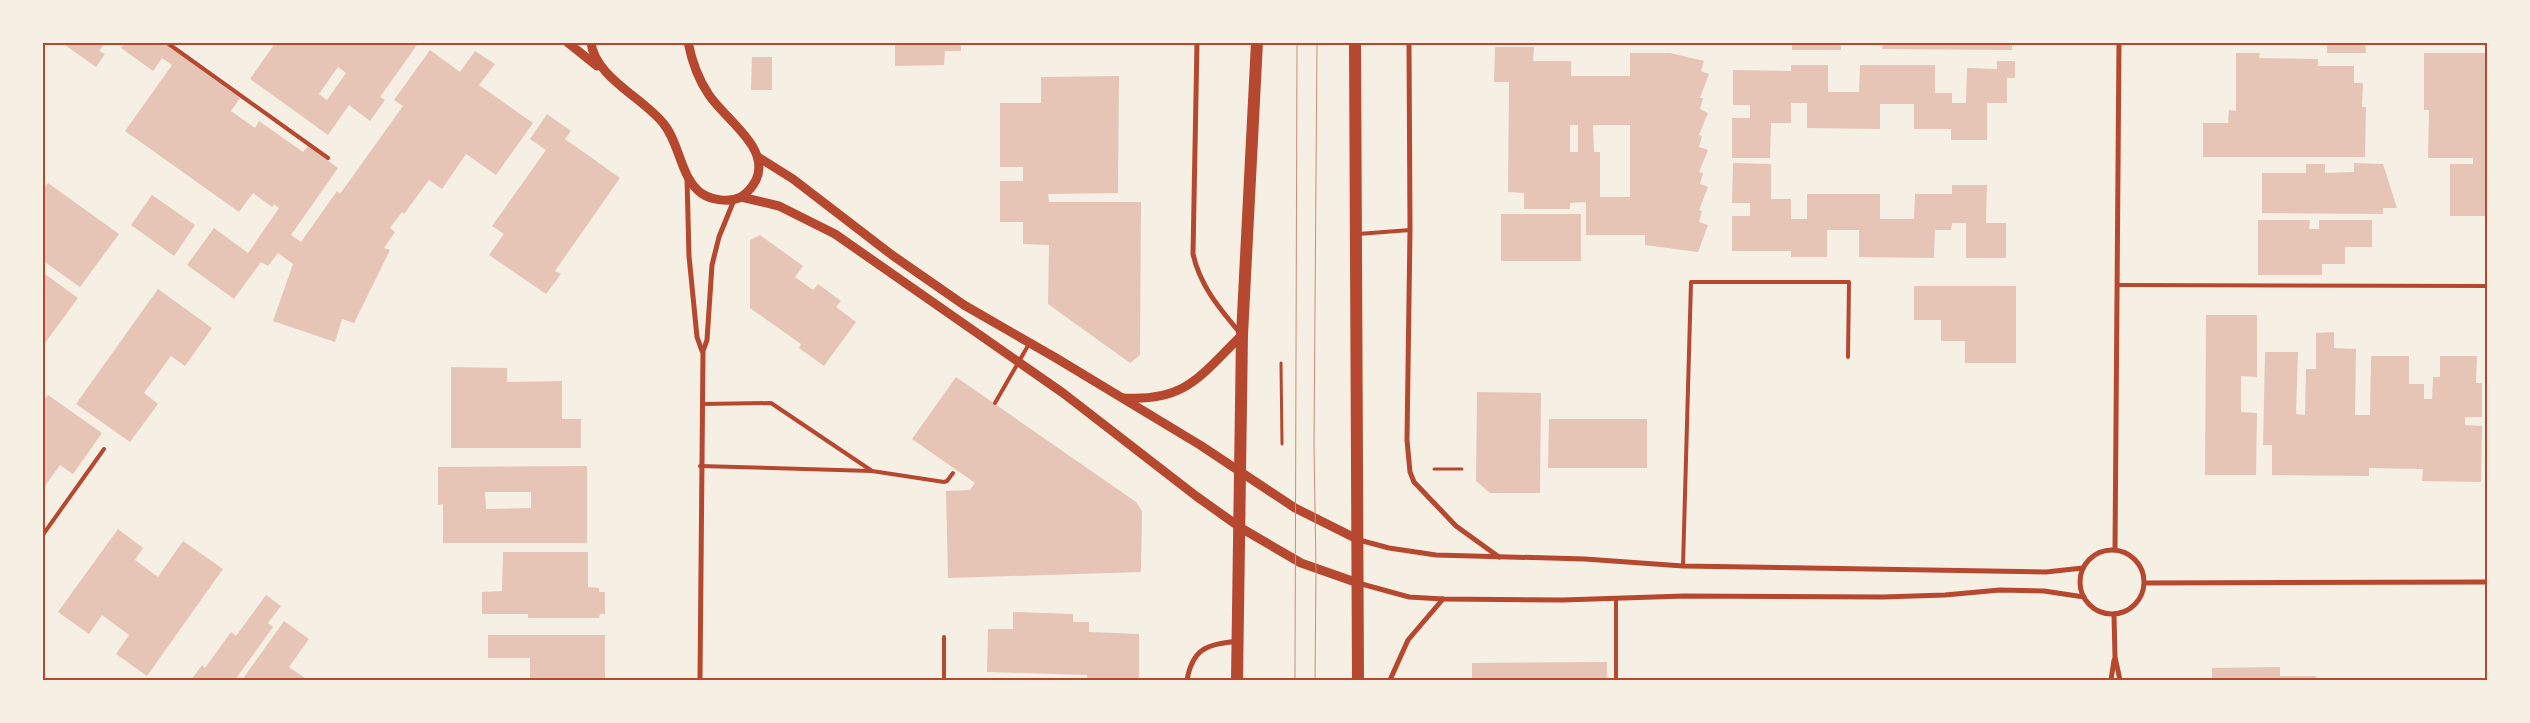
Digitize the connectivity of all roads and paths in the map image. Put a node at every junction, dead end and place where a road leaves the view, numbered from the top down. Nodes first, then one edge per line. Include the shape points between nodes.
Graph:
1 (166, 42) edge
2 (567, 42) edge
3 (592, 42) edge
4 (1197, 42) edge
5 (1257, 42) edge
6 (1355, 42) edge
7 (1409, 42) edge
8 (2119, 42) edge
9 (688, 44) edge
10 (609, 75) junction
11 (758, 157) junction
12 (328, 158) dead end
13 (685, 168) junction
14 (737, 198) junction
15 (1410, 230) junction
16 (1357, 234) junction
17 (2118, 285) junction
18 (2488, 286) edge
19 (1242, 335) junction
20 (1029, 343) junction
21 (703, 351) junction
22 (1848, 357) dead end
23 (1018, 362) junction
24 (1281, 363) dead end
25 (1120, 398) junction
26 (995, 403) dead end
27 (702, 404) junction
28 (1282, 444) dead end
29 (104, 449) dead end
30 (700, 466) junction
31 (1433, 469) dead end
32 (1462, 469) dead end
33 (872, 471) junction
34 (1241, 471) junction
35 (953, 473) dead end
36 (1241, 528) junction
37 (42, 536) edge
38 (1359, 540) junction
39 (2115, 550) junction
40 (1499, 558) junction
41 (1684, 566) junction
42 (2083, 568) junction
43 (2145, 582) junction
44 (2488, 582) edge
45 (1358, 583) junction
46 (2084, 597) junction
47 (1616, 598) junction
48 (1443, 599) junction
49 (2114, 615) junction
50 (944, 637) dead end
51 (1238, 641) junction
52 (2115, 657) junction
53 (1360, 679) edge
54 (700, 680) edge
55 (944, 680) edge
56 (1187, 680) edge
57 (1238, 680) edge
58 (1390, 680) edge
59 (1616, 680) edge
60 (2110, 680) edge
61 (2120, 680) edge

1 - 12 lane
2 - 10 street
3 - 10 street via 597,60
4 - 19 street via 1193,254 1203,284
5 - 19 main road
6 - 16 main road
7 - 15 street
8 - 17 street
9 - 11 street via 693,65 707,93 753,146
10 - 13 street via 642,100 664,123
11 - 14 street via 757,178
11 - 20 street via 964,305
13 - 14 street via 701,192 717,199
13 - 21 street via 689,256 697,337
14 - 21 street via 719,237 712,265 707,340
14 - 23 street via 779,206 835,234
15 - 16 lane
15 - 40 street via 1407,440 1410,472 1414,482 1451,522
16 - 38 main road
17 - 18 lane
17 - 39 street
19 - 25 street via 1196,381 1182,390 1154,398
19 - 34 main road
20 - 23 lane
20 - 25 street
21 - 27 street
22 - 41 lane via 1849,282 1690,282
23 - 26 lane
23 - 36 street
24 - 28 path
25 - 34 street
27 - 30 street
27 - 33 lane via 771,403
29 - 37 lane
30 - 33 lane
30 - 54 street
31 - 32 path
33 - 35 lane via 944,482
34 - 36 main road
34 - 38 street via 1315,519
36 - 45 street via 1302,563
36 - 51 main road
38 - 40 street via 1412,552
38 - 45 main road
39 - 42 street via 2095,554
39 - 43 street via 2133,557 2144,573
40 - 41 street via 1584,558
41 - 42 street via 2046,572
42 - 46 street via 2080,581
43 - 44 street
43 - 49 street via 2139,601 2123,613
45 - 48 street via 1409,597
45 - 53 main road
46 - 47 street via 2044,591 2000,590 1926,596
46 - 49 street via 2094,609
47 - 48 street
47 - 59 lane
48 - 58 street via 1408,640
49 - 52 street
50 - 55 lane
51 - 56 street via 1211,644 1201,650
51 - 57 main road
52 - 60 street
52 - 61 street

